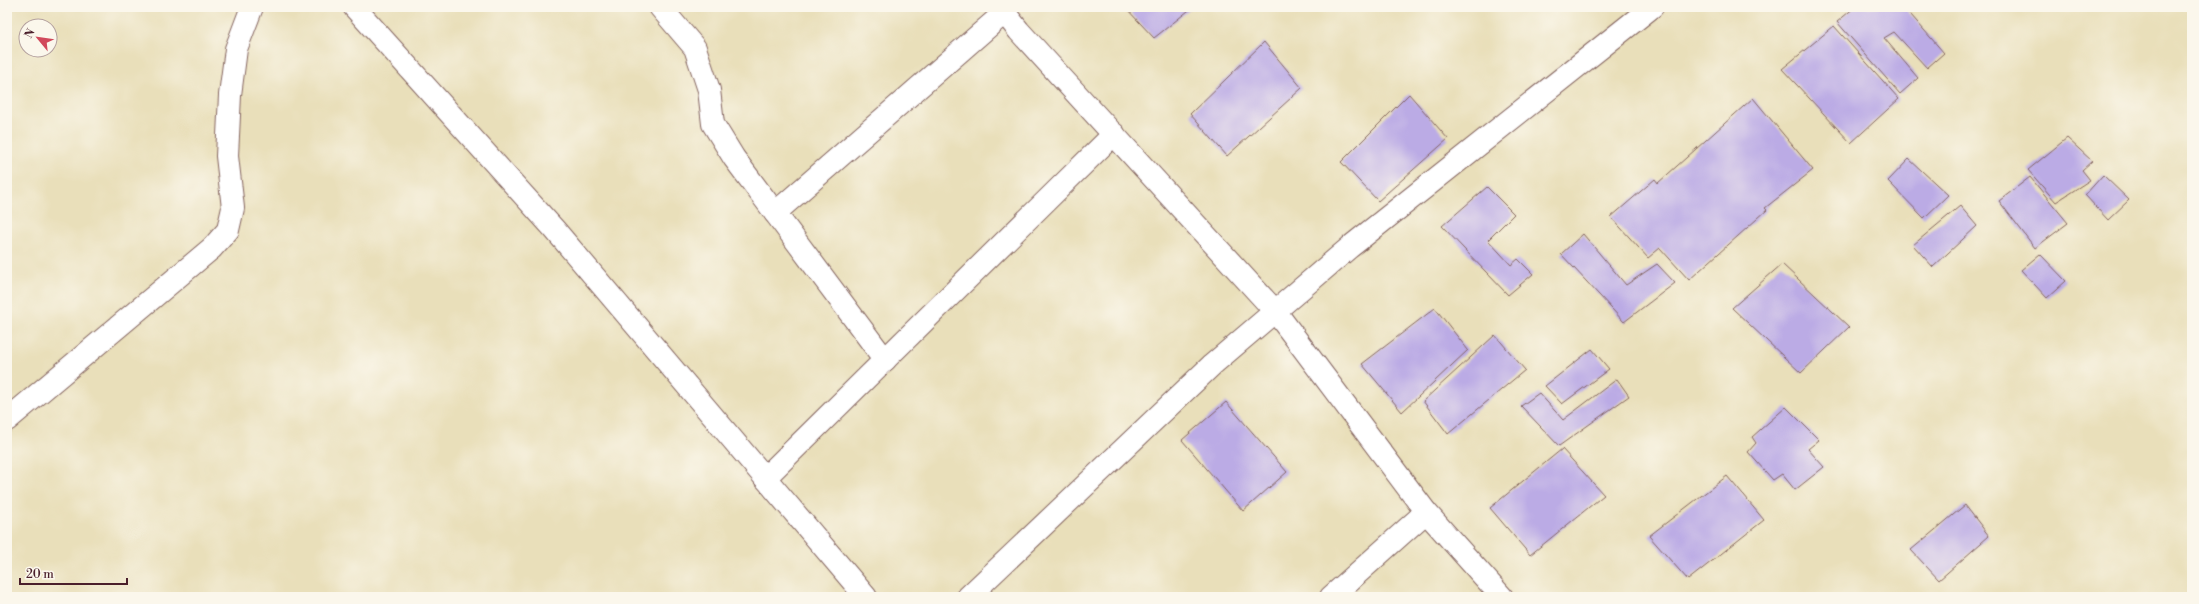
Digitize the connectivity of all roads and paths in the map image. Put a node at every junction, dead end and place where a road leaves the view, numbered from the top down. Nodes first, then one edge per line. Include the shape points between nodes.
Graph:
1 (252, 7) edge
2 (354, 7) edge
3 (660, 7) edge
4 (1652, 7) edge
5 (1002, 10) edge
6 (1114, 134) junction
7 (775, 213) junction
8 (1275, 311) junction
9 (885, 360) junction
10 (7, 420) edge
11 (765, 478) junction
12 (1426, 512) junction
13 (866, 597) edge
14 (968, 597) edge
15 (1331, 597) edge
16 (1502, 597) edge

1 - 10 street via 236,49 230,95 227,156 233,208 228,230 212,248
2 - 11 street via 555,230
3 - 7 street via 694,48 709,90 713,124 734,158
4 - 8 street via 1350,247
5 - 6 street
5 - 7 street
6 - 8 street
6 - 9 street
7 - 9 street
8 - 12 street
8 - 14 street via 1212,365
9 - 11 street
11 - 13 street
12 - 15 street
12 - 16 street

